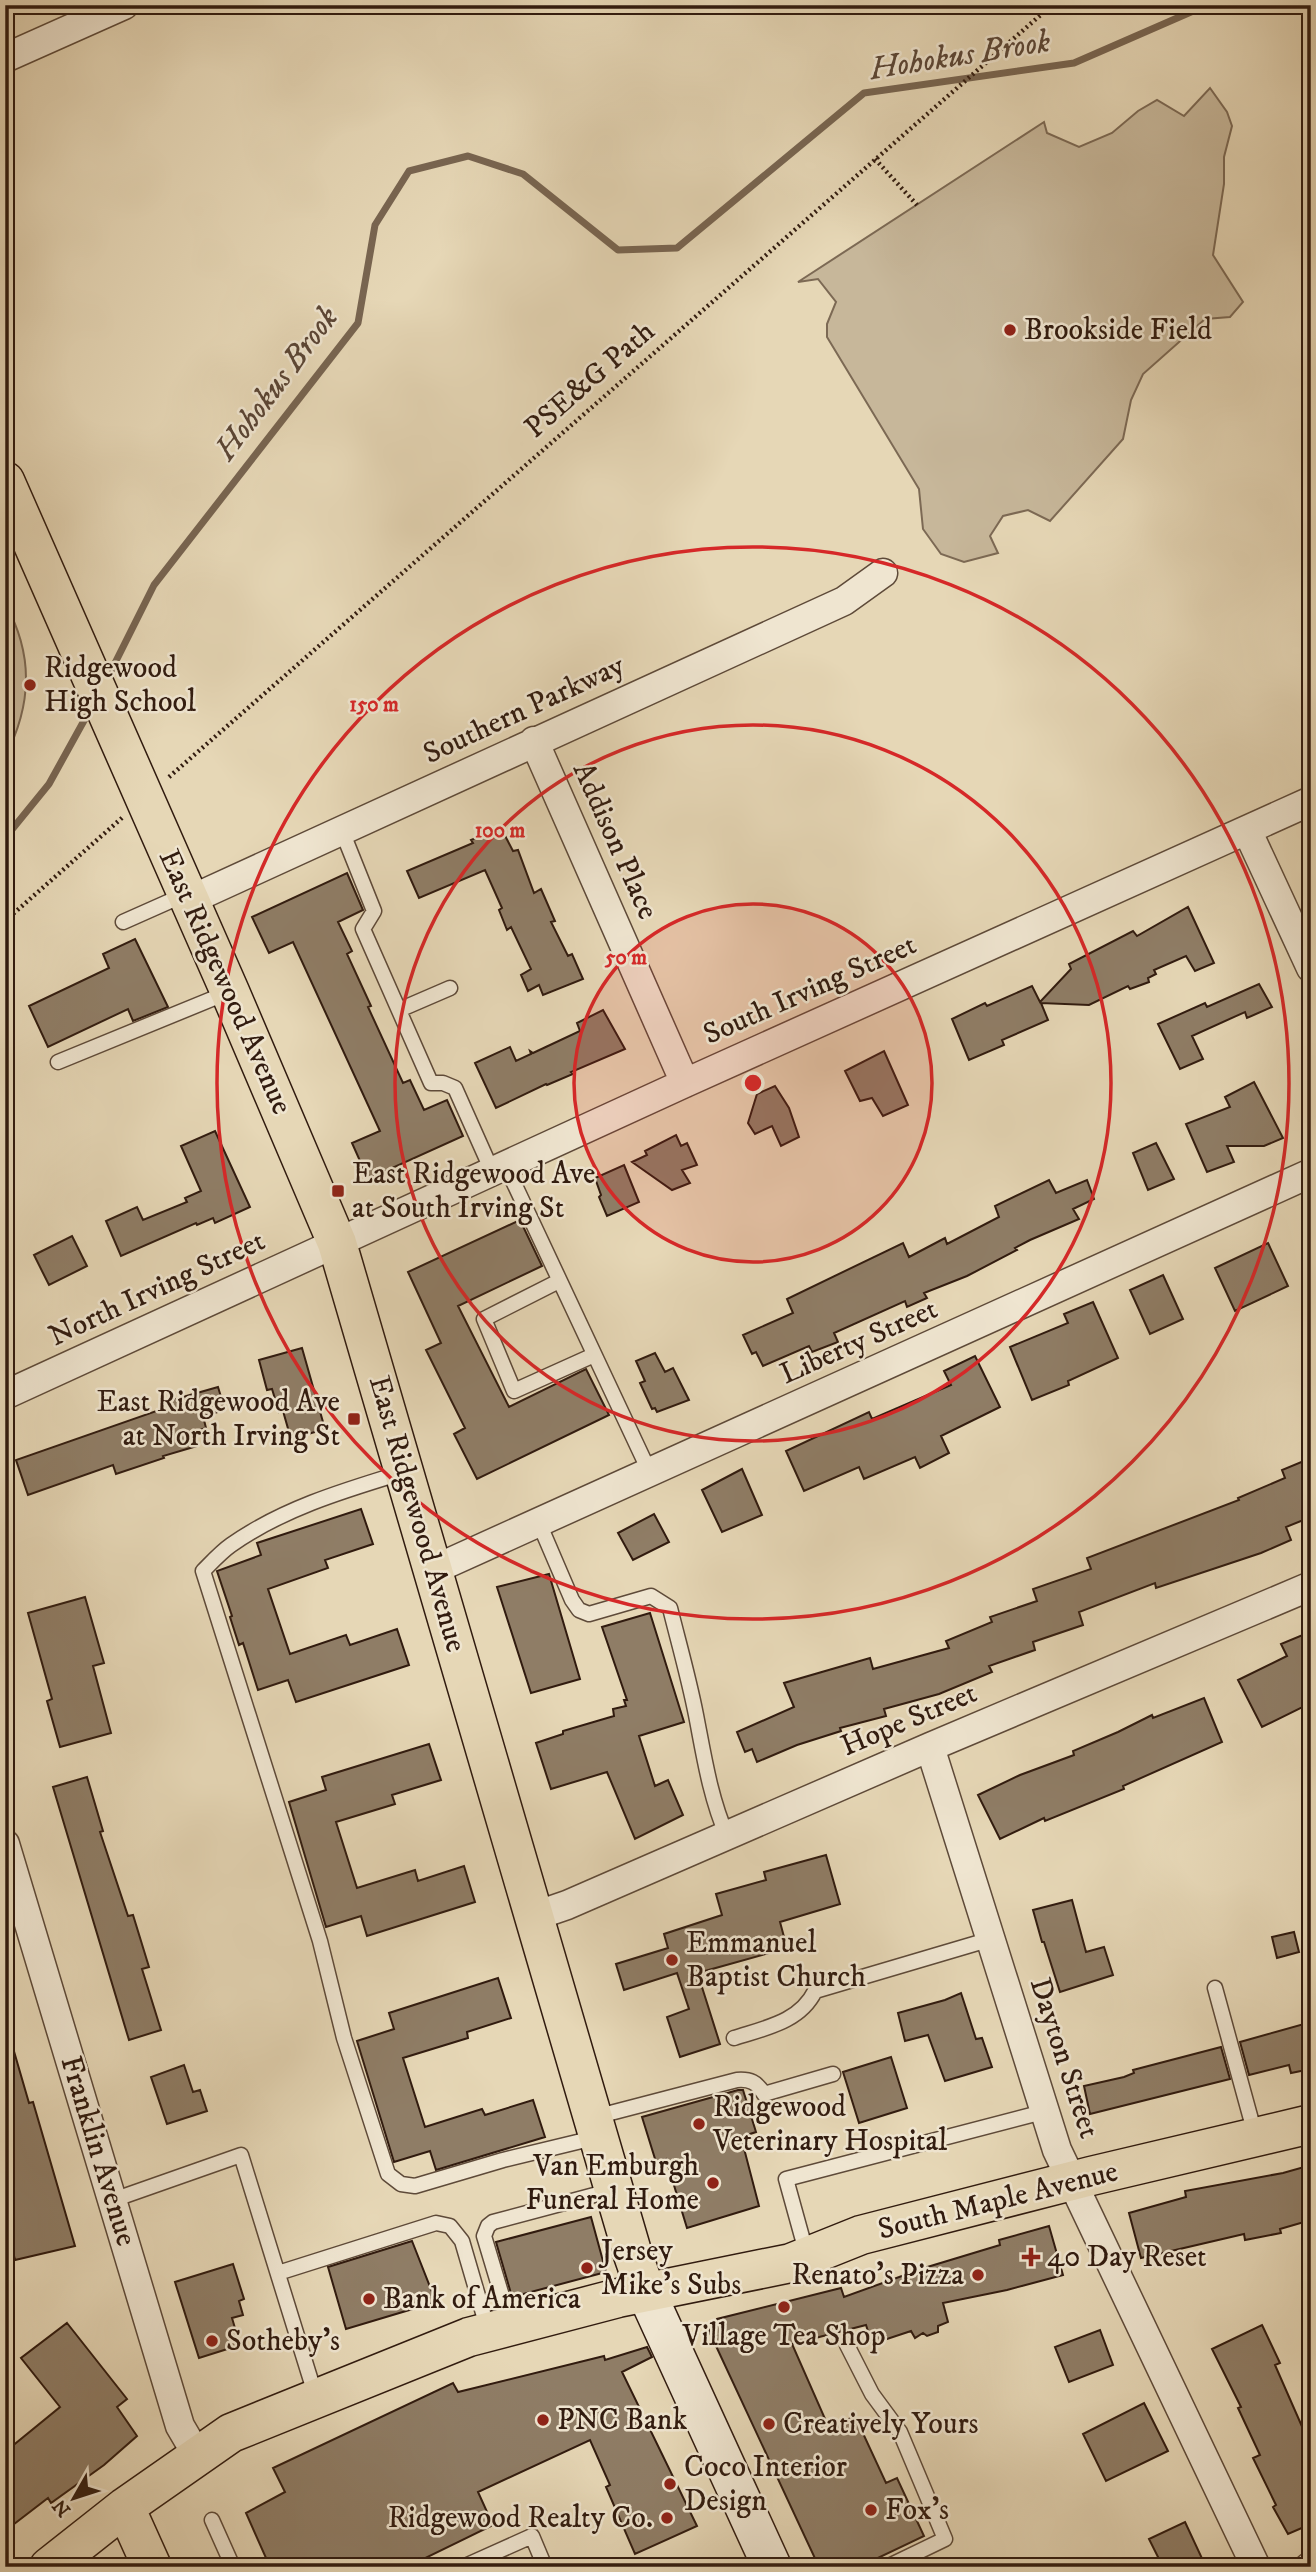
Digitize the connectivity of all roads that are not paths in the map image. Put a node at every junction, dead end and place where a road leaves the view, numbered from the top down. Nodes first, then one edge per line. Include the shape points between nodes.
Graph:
1 (124, 5) edge
2 (5, 58) edge
3 (5, 481) edge
4 (883, 573) dead end
5 (534, 741) junction
6 (1311, 801) edge
7 (1247, 830) junction
8 (342, 831) junction
9 (188, 896) junction
10 (123, 922) dead end
11 (1311, 968) edge
12 (450, 988) dead end
13 (230, 992) junction
14 (399, 1010) junction
15 (58, 1062) dead end
16 (685, 1083) junction
17 (499, 1168) junction
18 (1311, 1173) edge
19 (337, 1243) junction
20 (559, 1282) junction
21 (594, 1356) junction
22 (5, 1395) edge
23 (404, 1473) junction
24 (650, 1473) junction
25 (540, 1523) junction
26 (433, 1570) junction
27 (1311, 1586) edge
28 (930, 1747) junction
29 (726, 1836) junction
30 (5, 1844) edge
31 (535, 1916) junction
32 (991, 1939) junction
33 (1215, 1988) dead end
34 (734, 2038) dead end
35 (833, 2074) dead end
36 (1044, 2112) junction
37 (1311, 2124) edge
38 (597, 2127) junction
39 (1256, 2139) junction
40 (1071, 2181) junction
41 (615, 2190) junction
42 (113, 2200) junction
43 (807, 2256) junction
44 (278, 2273) junction
45 (646, 2292) junction
46 (499, 2329) junction
47 (847, 2345) dead end
48 (316, 2398) junction
49 (197, 2455) junction
50 (125, 2507) junction
51 (212, 2520) dead end
52 (471, 2565) edge
53 (49, 2567) edge
54 (152, 2567) edge
55 (233, 2567) edge
56 (545, 2567) edge
57 (772, 2567) edge
58 (887, 2567) edge
59 (1256, 2567) edge

1 - 2 street
3 - 9 main road, East Ridgewood Avenue
4 - 5 street, Southern Parkway via 844,601
5 - 8 street, Southern Parkway
5 - 16 street, Addison Place
6 - 7 street, South Irving Street
7 - 11 street
7 - 16 street, South Irving Street
8 - 9 street, Southern Parkway
8 - 14 lane via 374,911 363,929
9 - 10 lane
9 - 13 main road, East Ridgewood Avenue
12 - 14 lane
13 - 15 lane
13 - 19 main road, East Ridgewood Avenue
14 - 17 lane via 431,1083 455,1088
16 - 17 street, South Irving Street
17 - 19 street, South Irving Street
17 - 20 lane
18 - 24 street, Liberty Street
19 - 22 street, North Irving Street
19 - 23 main road, East Ridgewood Avenue
20 - 21 lane
20 - 21 lane via 484,1319 514,1391
21 - 24 lane
23 - 26 main road, East Ridgewood Avenue
23 - 38 lane via 322,1498 274,1519 229,1546 203,1571 388,2174 401,2184 415,2186
24 - 25 street, Liberty Street
25 - 26 street, Liberty Street
25 - 29 lane via 579,1610 589,1614 651,1596 670,1608 702,1755
26 - 31 main road, East Ridgewood Avenue
27 - 28 street, Hope Street
28 - 29 street, Hope Street
28 - 32 street, Dayton Street
29 - 31 street, Hope Street
30 - 42 street, Franklin Avenue
31 - 38 main road, East Ridgewood Avenue
32 - 34 lane via 815,1991 810,2002 783,2023
32 - 36 street, Dayton Street
33 - 39 lane
35 - 38 lane via 764,2094 755,2083 737,2080
36 - 40 street, Dayton Street
36 - 43 lane via 786,2179
37 - 39 main road, South Maple Avenue
38 - 41 main road, East Ridgewood Avenue
39 - 40 main road, South Maple Avenue
40 - 43 main road, South Maple Avenue via 862,2235
40 - 59 street, Dayton Street
41 - 45 main road, East Ridgewood Avenue
41 - 46 lane via 488,2226 484,2236
42 - 44 lane via 241,2154
42 - 49 street, Franklin Avenue via 180,2426
43 - 45 main road, South Maple Avenue
44 - 46 lane via 436,2223 450,2226 462,2241
44 - 48 lane
45 - 46 main road, South Maple Avenue
45 - 57 street, East Ridgewood Avenue
46 - 48 main road, South Maple Avenue
47 - 58 lane via 900,2432 945,2539
48 - 49 main road, South Maple Avenue via 247,2425
49 - 50 main road, South Maple Avenue
50 - 53 main road, South Maple Avenue
50 - 54 main road
51 - 55 lane
52 - 56 lane via 532,2536

